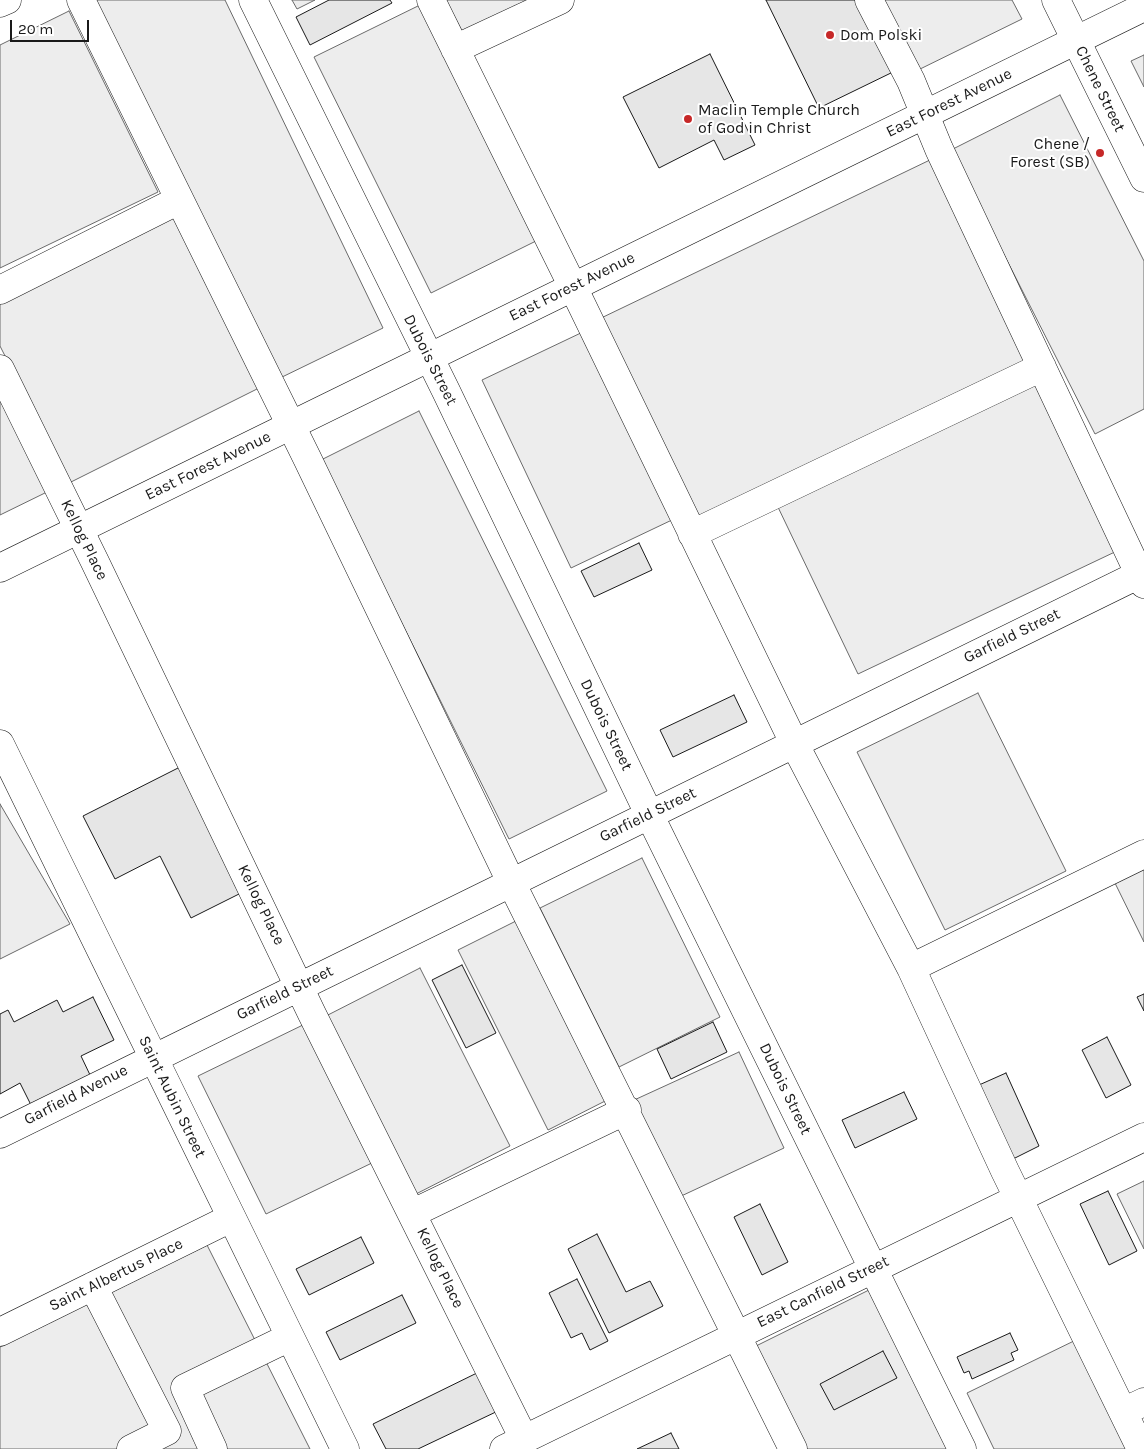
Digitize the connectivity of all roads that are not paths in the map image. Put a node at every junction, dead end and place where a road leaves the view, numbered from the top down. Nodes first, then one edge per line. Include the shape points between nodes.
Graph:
1 (7, 0) edge
2 (81, 0) edge
3 (253, 0) edge
4 (431, 0) edge
5 (560, 0) edge
6 (869, 0) edge
7 (1056, 0) edge
8 (0, 3) edge
9 (1144, 6) edge
10 (1076, 40) junction
11 (455, 49) junction
12 (926, 114) junction
13 (1144, 178) edge
14 (180, 200) junction
15 (573, 287) junction
16 (0, 290) edge
17 (428, 357) junction
18 (1042, 367) junction
19 (0, 369) edge
20 (291, 425) junction
21 (80, 529) junction
22 (692, 534) junction
23 (0, 568) edge
24 (1142, 577) edge
25 (794, 743) junction
26 (0, 744) edge
27 (649, 814) junction
28 (1144, 854) edge
29 (511, 882) junction
30 (911, 968) junction
31 (299, 986) junction
32 (153, 1057) junction
33 (626, 1110) junction
34 (0, 1134) edge
35 (1144, 1137) edge
36 (1018, 1198) junction
37 (413, 1213) junction
38 (231, 1218) junction
39 (873, 1268) junction
40 (93, 1286) junction
41 (0, 1332) edge
42 (737, 1335) junction
43 (290, 1337) junction
44 (1134, 1407) edge
45 (514, 1444) edge
46 (131, 1449) edge
47 (213, 1449) edge
48 (345, 1449) edge
49 (793, 1449) edge
50 (962, 1449) edge
51 (1141, 1449) edge

1 - 8 street
2 - 14 street
3 - 17 street, Dubois Street
4 - 11 street
5 - 11 street
6 - 12 street
7 - 10 street, Chene Street
9 - 10 street, East Forest Avenue
10 - 12 street, East Forest Avenue
10 - 13 street, Chene Street
11 - 15 street
12 - 15 street, East Forest Avenue
12 - 18 street via 943,158
14 - 16 street
14 - 20 street
15 - 17 street, East Forest Avenue
15 - 22 street
17 - 20 street, East Forest Avenue
17 - 27 street, Dubois Street
18 - 22 street
18 - 24 street
19 - 21 street, Kellog Place
20 - 21 street, East Forest Avenue
20 - 29 street
21 - 23 street, East Forest Avenue
21 - 31 street, Kellog Place
22 - 25 street
24 - 25 street, Garfield Street
25 - 27 street, Garfield Street
25 - 30 street
26 - 32 street, Saint Aubin Street
27 - 29 street, Garfield Street
27 - 39 street, Dubois Street
28 - 30 street
29 - 31 street, Garfield Street
29 - 33 street
30 - 36 street
31 - 32 street, Garfield Street
31 - 37 street, Kellog Place
32 - 34 street, Garfield Avenue
32 - 38 street, Saint Aubin Street
33 - 37 street
33 - 42 street
35 - 36 street, East Canfield Street
36 - 39 street, East Canfield Street
36 - 44 street
37 - 45 street, Kellog Place
38 - 40 street, Saint Albertus Place
38 - 43 street, Saint Aubin Street
39 - 42 street, East Canfield Street
39 - 50 street, Dubois Street
40 - 41 street, Saint Albertus Place
40 - 46 street via 167,1431
42 - 45 street, East Canfield Street
42 - 49 street
43 - 47 street via 185,1388
43 - 48 street, Saint Aubin Street
44 - 51 street

